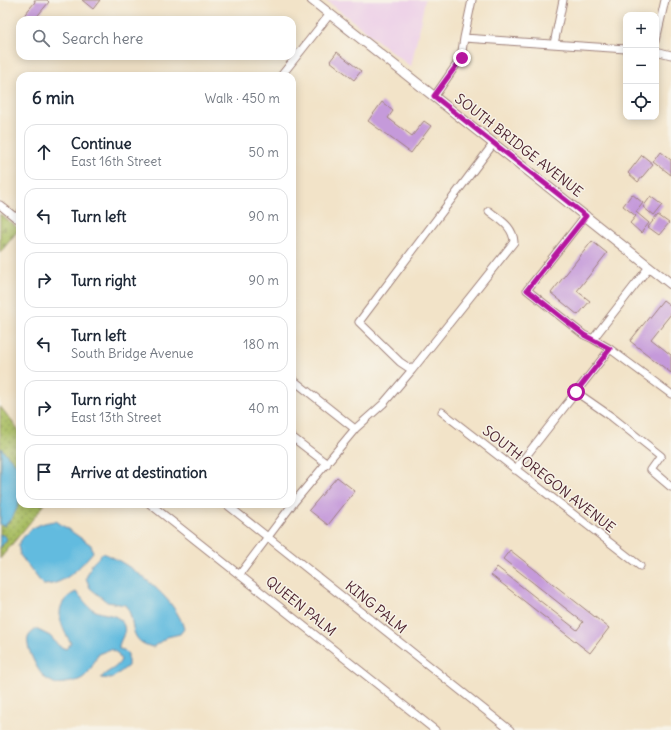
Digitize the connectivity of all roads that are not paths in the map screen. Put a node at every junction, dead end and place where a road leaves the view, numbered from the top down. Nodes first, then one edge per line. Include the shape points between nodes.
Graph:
1 (312, 0) edge
2 (472, 0) edge
3 (563, 0) edge
4 (665, 0) edge
5 (330, 14) junction
6 (659, 27) edge
7 (464, 38) junction
8 (554, 44) junction
9 (623, 49) edge
10 (659, 52) edge
11 (671, 55) edge
12 (296, 58) edge
13 (294, 60) edge
14 (285, 72) edge
15 (434, 96) junction
16 (494, 143) junction
17 (0, 205) edge
18 (489, 211) dead end
19 (16, 214) edge
20 (586, 216) junction
21 (649, 266) junction
22 (671, 284) edge
23 (593, 339) junction
24 (610, 349) junction
25 (412, 370) junction
26 (296, 382) edge
27 (576, 392) junction
28 (671, 394) edge
29 (442, 412) dead end
30 (355, 429) junction
31 (296, 440) edge
32 (326, 464) junction
33 (515, 470) junction
34 (671, 487) edge
35 (296, 498) edge
36 (155, 508) edge
37 (231, 508) edge
38 (288, 508) edge
39 (268, 537) junction
40 (640, 566) dead end
41 (240, 574) junction
42 (435, 730) edge
43 (510, 730) edge

1 - 5 street, SOUTH BRIDGE AVENUE
2 - 7 street
3 - 8 street
4 - 6 street
5 - 12 street
5 - 15 street, SOUTH BRIDGE AVENUE
7 - 8 street
7 - 15 street via 462,58
8 - 9 street
10 - 11 street
13 - 14 street
15 - 16 street, SOUTH BRIDGE AVENUE
16 - 20 street, SOUTH BRIDGE AVENUE
16 - 25 street via 358,322
17 - 19 street
18 - 25 street via 514,233 514,242
20 - 21 street, SOUTH BRIDGE AVENUE
20 - 23 street via 527,290 584,335
21 - 22 street, SOUTH BRIDGE AVENUE
21 - 23 street
23 - 24 street
24 - 27 street
24 - 28 street
25 - 30 street via 382,404
26 - 30 street
27 - 33 street
27 - 34 street via 661,456 650,470
29 - 33 street, SOUTH OREGON AVENUE
30 - 32 street
31 - 32 street
32 - 35 street
33 - 40 street, SOUTH OREGON AVENUE
36 - 41 street, QUEEN PALM
37 - 39 street, KING PALM
38 - 39 street
39 - 41 street
39 - 43 street, KING PALM
41 - 42 street, QUEEN PALM

